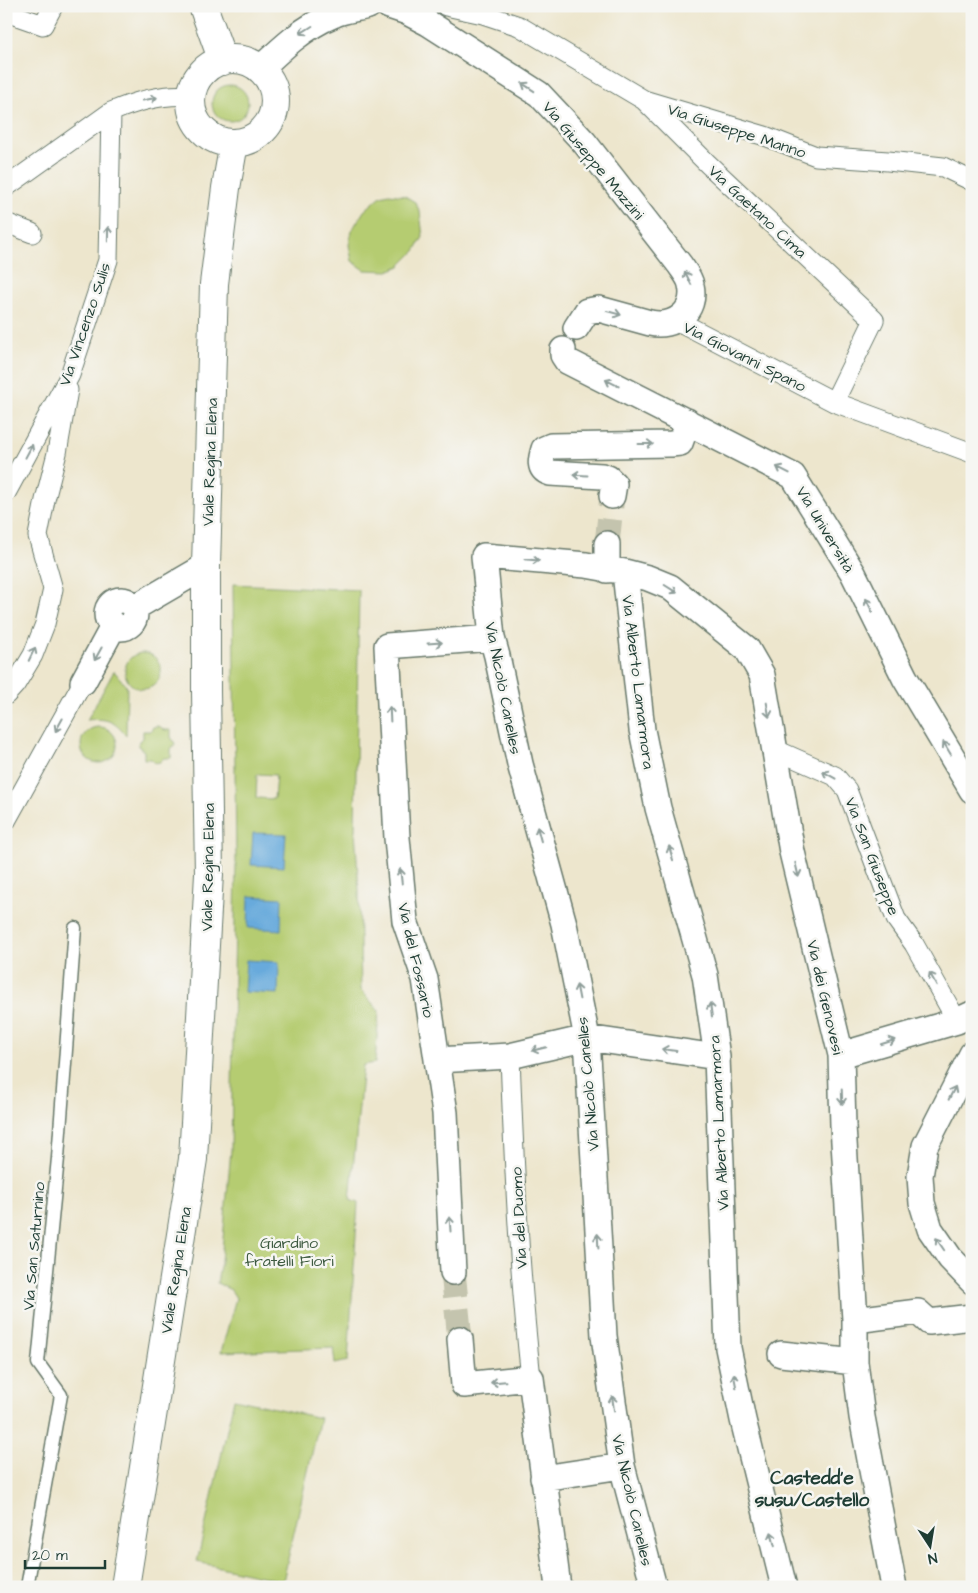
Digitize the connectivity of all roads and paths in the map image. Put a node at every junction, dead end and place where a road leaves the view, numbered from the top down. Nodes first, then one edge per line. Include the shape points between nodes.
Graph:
1 (53, 6) edge
2 (203, 6) edge
3 (368, 6) edge
4 (389, 6) edge
5 (446, 6) edge
6 (6, 12) edge
7 (223, 61) junction
8 (260, 69) junction
9 (192, 96) junction
10 (644, 100) junction
11 (111, 112) junction
12 (234, 143) junction
13 (972, 181) edge
14 (6, 187) edge
15 (6, 223) edge
16 (32, 233) dead end
17 (676, 320) junction
18 (576, 328) dead end
19 (563, 350) dead end
20 (70, 374) junction
21 (834, 402) junction
22 (686, 421) junction
23 (972, 453) edge
24 (6, 493) edge
25 (612, 496) tunnel mouth
26 (608, 544) tunnel mouth
27 (484, 556) joint
28 (206, 566) junction
29 (606, 569) junction
30 (492, 638) junction
31 (82, 682) joint
32 (6, 695) edge
33 (774, 749) junction
34 (972, 790) edge
35 (6, 820) edge
36 (75, 928) dead end
37 (965, 1018) edge
38 (587, 1038) junction
39 (972, 1054) edge
40 (510, 1056) junction
41 (841, 1056) junction
42 (718, 1057) junction
43 (438, 1060) junction
44 (453, 1272) tunnel mouth
45 (972, 1281) edge
46 (972, 1317) edge
47 (855, 1320) junction
48 (460, 1339) tunnel mouth
49 (781, 1354) dead end
50 (855, 1362) junction
51 (531, 1378) junction
52 (622, 1466) junction
53 (543, 1478) junction
54 (27, 1587) edge
55 (125, 1587) edge
56 (558, 1587) edge
57 (654, 1587) edge
58 (784, 1587) edge
59 (894, 1587) edge

1 - 6 street via 44,25
2 - 7 street
3 -> 8 street via 334,14 304,30
17 -> 4 street, Via Giuseppe Mazzini via 683,315 692,296 686,274 584,142 539,94 428,23
5 - 10 street, Via Giuseppe Manno via 519,26
7 - 8 street via 245,61
7 - 9 street via 204,71
8 - 12 street via 274,93 273,113 259,134
11 -> 9 street via 156,98 177,94
9 - 12 street via 197,124 217,140
10 - 13 street, Via Giuseppe Manno via 765,136 816,156 943,167
10 - 21 street, Via Gaetano Cima via 874,320
11 - 14 street
20 -> 11 street, Via Vincenzo Sulis via 108,260
12 - 28 street, Viale Regina Elena via 214,284
15 - 16 street
18 -> 17 street, Via Giovanni Spano via 586,310 599,309 658,324
17 - 21 street, Via Giovanni Spano
22 -> 19 street, Via Università via 567,360
24 -> 20 street, Via Vincenzo Sulis
32 -> 20 street via 16,685 33,655 53,589 38,536 57,453
21 - 23 street, Via Giovanni Spano
25 -> 22 street via 614,484 608,478 544,471 541,467 544,449 551,446 671,444 680,442
34 -> 22 street, Via Università via 905,678 853,573 794,476
26 - 29 street, Via Alberto Lamarmora
27 -> 29 street, Via dei Genovesi
27 - 30 street, Via Nicolò Canelles
28 -> 31 street via 134,608 123,600 114,602 108,614 114,626
28 - 55 street, Viale Regina Elena via 209,874 193,1159
29 -> 33 street, Via dei Genovesi via 648,578 670,587 747,649 762,675
42 -> 29 street, Via Alberto Lamarmora via 706,975 658,808
38 -> 30 street, Via Nicolò Canelles via 564,924 520,764
43 -> 30 street, Via del Fossario via 425,979 405,921 397,838 387,646
31 -> 35 street
37 -> 33 street, Via San Giuseppe via 896,919 847,790 834,776
33 -> 41 street, Via dei Genovesi via 792,852
36 - 54 lane, Via San Saturnino via 58,1158 38,1363 61,1395
41 -> 37 street
38 -> 40 street
42 -> 38 street
52 -> 38 street, Via Nicolò Canelles via 604,1336
45 -> 39 street via 950,1258 930,1229 922,1203 920,1176 925,1146
40 - 43 street
40 - 51 street, Via del Duomo via 521,1283
41 -> 47 street, Via dei Genovesi
58 -> 42 street, Via Alberto Lamarmora via 728,1348
44 -> 43 street, Via del Fossario via 445,1113
46 - 47 street via 929,1322 918,1312
47 - 50 street, Via dei Genovesi
51 -> 48 street via 464,1385
49 - 50 street
50 - 59 street, Via dei Genovesi
51 - 53 street
52 - 53 street
52 - 57 street, Via Nicolò Canelles
53 - 56 street

